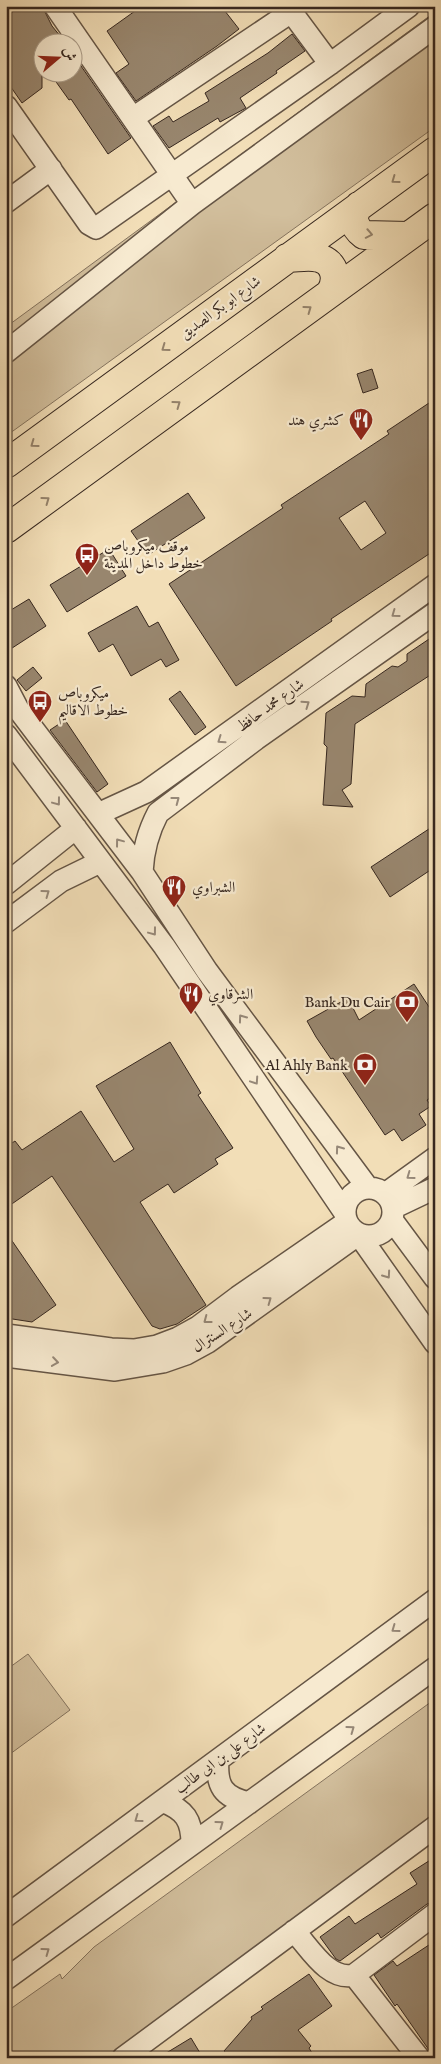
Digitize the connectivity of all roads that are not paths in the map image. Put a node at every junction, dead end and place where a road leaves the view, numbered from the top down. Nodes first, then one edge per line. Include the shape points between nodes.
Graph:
1 (56, 6) edge
2 (409, 6) edge
3 (289, 9) edge
4 (435, 27) edge
5 (330, 64) junction
6 (6, 106) edge
7 (133, 118) junction
8 (435, 151) edge
9 (51, 169) junction
10 (173, 174) junction
11 (6, 202) edge
12 (192, 204) junction
13 (359, 206) junction
14 (435, 217) edge
15 (409, 236) junction
16 (287, 258) junction
17 (330, 293) junction
18 (6, 352) edge
19 (6, 464) edge
20 (6, 529) edge
21 (435, 585) edge
22 (435, 613) edge
23 (6, 686) edge
24 (6, 735) edge
25 (57, 761) junction
26 (37, 776) junction
27 (98, 814) junction
28 (76, 828) junction
29 (100, 862) junction
30 (142, 872) junction
31 (6, 884) edge
32 (6, 922) edge
33 (207, 971) junction
34 (189, 984) junction
35 (433, 1161) edge
36 (435, 1188) edge
37 (384, 1203) junction
38 (352, 1226) junction
39 (296, 1269) junction
40 (435, 1278) edge
41 (6, 1334) edge
42 (435, 1343) edge
43 (6, 1356) edge
44 (435, 1600) edge
45 (435, 1668) edge
46 (218, 1760) junction
47 (162, 1801) junction
48 (249, 1804) junction
49 (435, 1827) edge
50 (192, 1844) junction
51 (435, 1914) edge
52 (6, 1916) edge
53 (294, 1932) junction
54 (354, 1975) junction
55 (6, 1979) edge
56 (123, 2058) edge
57 (419, 2058) edge

1 - 7 street
2 - 5 street
3 - 5 street
3 - 7 street
4 - 12 street
5 - 10 street
6 - 9 street
7 - 10 street
8 -> 13 main road, شارع ابو بكر الصديق
9 - 10 street via 89,224 96,228
9 - 11 street
10 - 12 street
12 - 18 street
13 -> 15 main road via 354,222 364,235
13 - 16 main road, شارع ابو بكر الصديق
14 - 15 main road
15 - 17 main road
16 - 17 main road via 317,257 327,262 335,277
16 -> 19 main road, شارع ابو بكر الصديق
20 -> 17 main road
21 -> 27 street, شارع محمد حافظ via 146,792
30 -> 22 street, شارع محمد حافظ via 150,828 158,813 256,739
23 - 25 street via 18,709
24 - 26 street
25 - 26 street
25 - 27 street
26 -> 28 street
30 -> 27 street
28 - 29 street
28 - 31 street
32 -> 29 street via 61,882
29 -> 34 street
30 - 33 street
33 - 34 street
37 -> 33 street
34 -> 38 street
35 -> 37 street
36 - 37 street
37 - 38 street via 386,1230 373,1236
37 - 38 street via 358,1191 352,1195 348,1200
37 - 40 street
38 - 39 street, شارع السنترال
38 -> 42 street
39 -> 41 street, شارع السنترال via 238,1297 198,1327 157,1346 112,1349
43 -> 39 street, شارع السنترال via 115,1370 164,1362 208,1342
44 -> 46 street, شارع على بن ابى طالب
48 -> 45 street
46 - 47 street, شارع على بن ابى طالب
46 - 48 street via 216,1775 222,1789 234,1800
47 - 50 street via 176,1806 186,1816 192,1830
47 -> 52 street, شارع على بن ابى طالب
50 -> 48 street
49 - 53 street
55 -> 50 street
51 - 54 street
53 - 54 street via 334,1973
53 - 56 street
54 - 57 street

